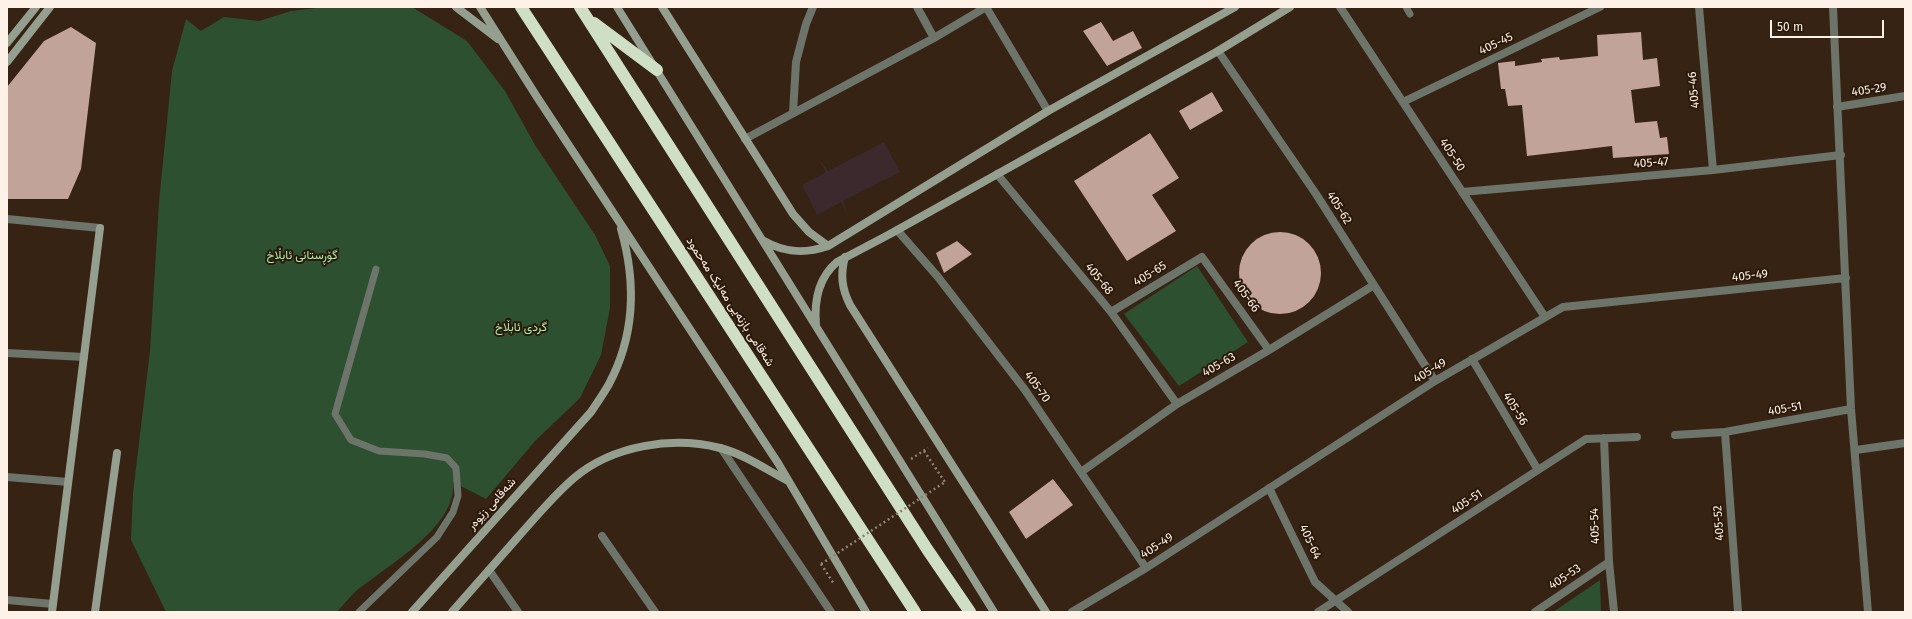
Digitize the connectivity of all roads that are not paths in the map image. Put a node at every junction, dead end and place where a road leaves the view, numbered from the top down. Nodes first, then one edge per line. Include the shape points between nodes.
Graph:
1 (36, 7) edge
2 (50, 7) edge
3 (456, 7) edge
4 (480, 7) edge
5 (521, 7) edge
6 (580, 7) edge
7 (617, 7) edge
8 (662, 7) edge
9 (813, 7) edge
10 (917, 7) edge
11 (986, 7) edge
12 (1235, 7) edge
13 (1290, 7) edge
14 (1340, 7) edge
15 (1406, 7) edge
16 (1600, 7) edge
17 (1698, 7) edge
18 (1833, 7) edge
19 (1410, 14) dead end
20 (588, 19) junction
21 (934, 38) junction
22 (7, 43) edge
23 (503, 43) junction
24 (1218, 50) junction
25 (7, 62) edge
26 (657, 70) junction
27 (1905, 96) edge
28 (1403, 102) junction
29 (1837, 107) junction
30 (1048, 111) junction
31 (793, 113) junction
32 (745, 140) junction
33 (1841, 155) junction
34 (1713, 170) junction
35 (997, 174) junction
36 (1462, 192) junction
37 (7, 220) edge
38 (619, 220) junction
39 (897, 230) junction
40 (762, 240) junction
41 (828, 246) junction
42 (845, 257) junction
43 (1202, 257) joint
44 (376, 269) dead end
45 (1846, 278) junction
46 (1374, 285) junction
47 (1111, 312) junction
48 (1545, 317) junction
49 (817, 327) junction
50 (1269, 350) junction
51 (7, 352) edge
52 (84, 357) junction
53 (1472, 359) junction
54 (1435, 381) junction
55 (1177, 404) junction
56 (1851, 409) junction
57 (1725, 432) junction
58 (1675, 435) dead end
59 (1638, 437) dead end
60 (1604, 438) junction
61 (1905, 443) edge
62 (721, 448) junction
63 (1856, 450) junction
64 (117, 453) dead end
65 (1538, 470) junction
66 (1082, 472) junction
67 (7, 477) edge
68 (789, 481) junction
69 (68, 482) junction
70 (1269, 488) junction
71 (602, 536) dead end
72 (1608, 562) junction
73 (1146, 568) junction
74 (489, 570) junction
75 (7, 600) edge
76 (1336, 600) junction
77 (52, 608) edge
78 (95, 612) edge
79 (359, 612) edge
80 (412, 612) edge
81 (452, 612) edge
82 (518, 612) edge
83 (655, 612) edge
84 (831, 612) edge
85 (866, 612) edge
86 (915, 612) edge
87 (970, 612) edge
88 (994, 612) edge
89 (1046, 612) edge
90 (1072, 612) edge
91 (1318, 612) edge
92 (1348, 612) edge
93 (1535, 612) edge
94 (1614, 612) edge
95 (1738, 612) edge
96 (1868, 612) edge

1 - 22 street
2 - 25 street
3 - 23 street
4 - 23 street
5 - 86 highway, شەقامی بازنەیی مەلیک مەحمود
6 - 20 highway
7 - 26 street
8 - 32 street
9 - 31 street via 796,62
10 - 21 street
11 - 21 street
11 - 30 street
12 - 30 street
13 - 24 street
14 - 28 street, 405-50
15 - 19 lane
16 - 28 street, 405-45
17 - 34 street, 405-46
18 - 29 street
20 - 26 highway
20 - 87 highway via 927,549
21 - 31 street
23 - 38 street
24 - 35 street
24 - 46 street, 405-62 via 1316,194
26 - 40 street
27 - 29 street, 405-29
28 - 36 street, 405-50
29 - 33 street
30 - 41 street
31 - 32 street
32 - 41 street via 800,224
33 - 34 street, 405-47
33 - 45 street
34 - 36 street, 405-47
35 - 39 street
35 - 47 street, 405-68
36 - 48 street, 405-50
37 - 52 street via 100,228
38 - 68 street
38 - 80 street, شەقامی زێوەر via 628,253 632,286 630,320 622,352 612,377 591,412
39 - 42 street
39 - 66 street, 405-70 via 938,277 1025,390
40 - 41 street via 772,246 794,252 817,250
40 - 49 street
42 - 49 street via 830,268 820,284 816,306
42 - 89 street via 842,273 846,298
43 - 47 street, 405-65
43 - 50 street, 405-66
44 - 79 lane via 335,414 351,440 379,451 447,458 456,468 458,496 453,512 436,537
45 - 48 street, 405-49 via 1563,307
45 - 56 street
46 - 50 street, 405-63
46 - 54 street, 405-62
47 - 55 street, 405-68
48 - 53 street, 405-49
49 - 88 street
50 - 55 street, 405-63
51 - 52 street
52 - 69 street
53 - 54 street, 405-49
53 - 65 street, 405-56
54 - 70 street, 405-49
55 - 66 street, 405-63
56 - 57 street, 405-51
56 - 63 street
57 - 58 street, 405-51
57 - 95 street, 405-52
59 - 60 street, 405-51
60 - 65 street, 405-51 via 1586,439
60 - 72 street, 405-54
61 - 63 street
62 - 68 street
62 - 74 street via 674,443 648,446 622,452 600,462 575,477 548,502
62 - 84 street
63 - 96 street
64 - 78 street
65 - 76 street, 405-51
66 - 73 street, 405-70
67 - 69 street
68 - 85 street
69 - 77 street
70 - 73 street, 405-49
70 - 76 street, 405-64 via 1315,582
71 - 83 street
72 - 93 street, 405-53
72 - 94 street, 405-54
73 - 90 street, 405-49
74 - 81 street
74 - 82 street
75 - 77 street
76 - 91 street, 405-51
76 - 92 street, 405-64

